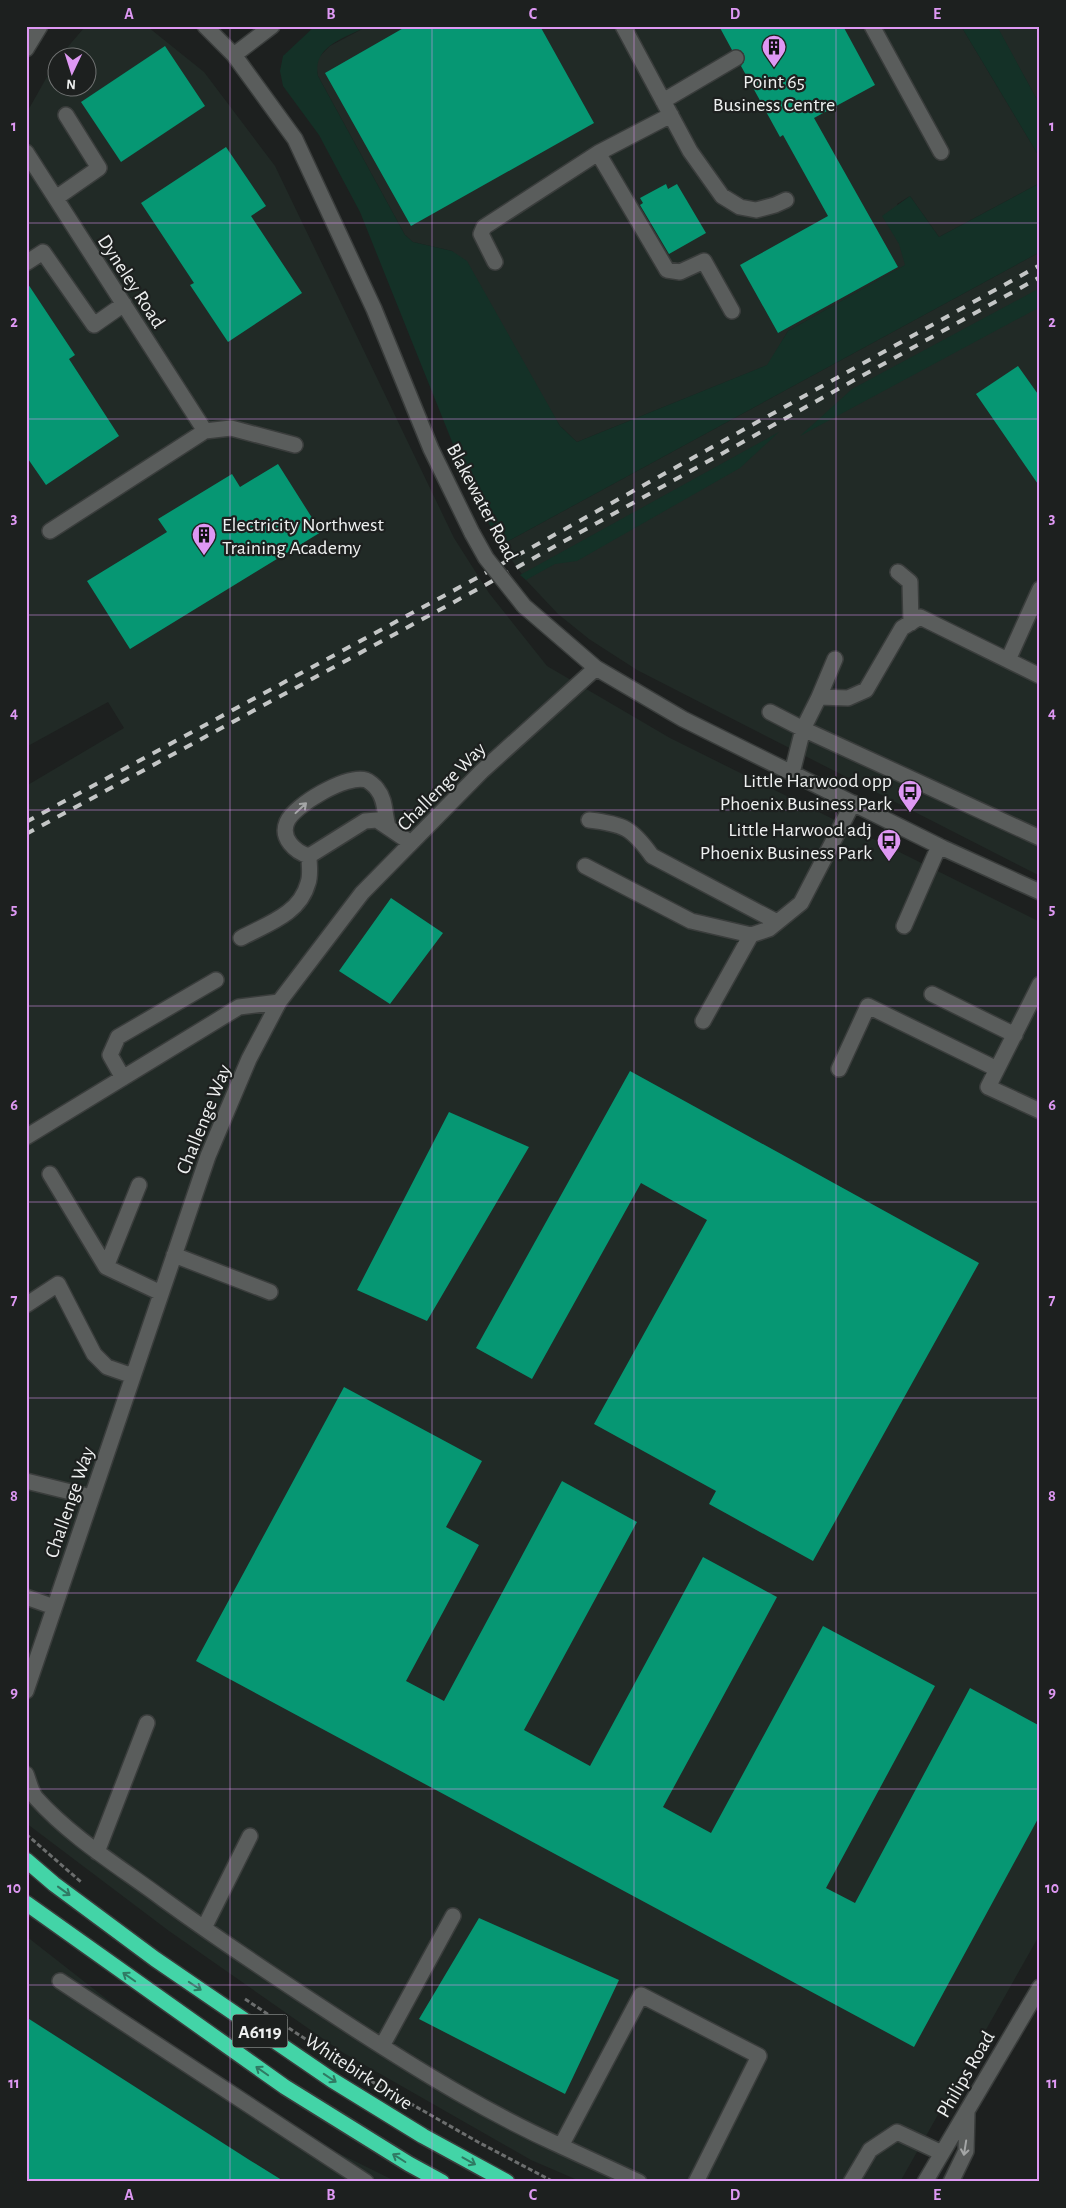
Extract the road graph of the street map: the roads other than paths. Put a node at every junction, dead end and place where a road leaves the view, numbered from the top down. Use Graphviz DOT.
graph roads {
  1 [pos="40,26"];
  2 [pos="206,26"];
  3 [pos="272,26"];
  4 [pos="623,26"];
  5 [pos="872,26"];
  6 [pos="26,49"];
  7 [pos="234,56"];
  8 [pos="736,58"];
  9 [pos="664,101"];
  10 [pos="66,115"];
  11 [pos="671,115"];
  12 [pos="26,152"];
  13 [pos="941,152"];
  14 [pos="598,153"];
  15 [pos="56,198"];
  16 [pos="786,200"];
  17 [pos="495,262"];
  18 [pos="26,263"];
  19 [pos="124,304"];
  20 [pos="732,311"];
  21 [pos="205,431"];
  22 [pos="295,445"];
  23 [pos="50,531"];
  24 [pos="898,572"];
  25 [pos="1040,589"];
  26 [pos="911,623"];
  27 [pos="835,659"];
  28 [pos="1008,660"];
  29 [pos="596,668"];
  30 [pos="1040,676"];
  31 [pos="819,697"];
  32 [pos="770,712"];
  33 [pos="803,728"];
  34 [pos="792,773"];
  35 [pos="854,804"];
  36 [pos="589,820"];
  37 [pos="388,826"];
  38 [pos="1040,838"];
  39 [pos="412,843"];
  40 [pos="939,846"];
  41 [pos="309,856"];
  42 [pos="585,866"];
  43 [pos="1040,892"];
  44 [pos="777,922"];
  45 [pos="904,926"];
  46 [pos="751,935"];
  47 [pos="241,938"];
  48 [pos="216,980"];
  49 [pos="1040,984"];
  50 [pos="932,994"];
  51 [pos="279,1002"];
  52 [pos="1036,1003"];
  53 [pos="703,1022"];
  54 [pos="1015,1035"];
  55 [pos="839,1069"];
  56 [pos="998,1070"];
  57 [pos="123,1078"];
  58 [pos="1040,1112"];
  59 [pos="26,1137"];
  60 [pos="50,1174"];
  61 [pos="139,1185"];
  62 [pos="174,1255"];
  63 [pos="106,1267"];
  64 [pos="270,1292"];
  65 [pos="161,1293"];
  66 [pos="26,1305"];
  67 [pos="133,1376"];
  68 [pos="26,1481"];
  69 [pos="91,1497"];
  70 [pos="26,1597"];
  71 [pos="54,1607"];
  72 [pos="26,1691"];
  73 [pos="147,1723"];
  74 [pos="26,1774"];
  75 [pos="250,1836"];
  76 [pos="97,1852"];
  77 [pos="26,1860"];
  78 [pos="26,1903"];
  79 [pos="453,1916"];
  80 [pos="204,1928"];
  81 [pos="60,1981"];
  82 [pos="1040,1987"];
  83 [pos="382,2046"];
  84 [pos="967,2111"];
  85 [pos="561,2146"];
  86 [pos="942,2153"];
  87 [pos="366,2182"];
  88 [pos="442,2182"];
  89 [pos="507,2182"];
  90 [pos="639,2182"];
  91 [pos="696,2182"];
  92 [pos="851,2182"];
  93 [pos="925,2182"];
  94 [pos="952,2182"];
  1 -- 6 [label="street"];
  2 -- 7 [label="street, Blakewater Road"];
  3 -- 7 [label="street"];
  4 -- 9 [label="street"];
  5 -- 13 [label="street"];
  7 -- 29 [label="street, Blakewater Road, bridge"];
  8 -- 9 [label="street"];
  9 -- 11 [label="street"];
  10 -- 15 [label="street"];
  11 -- 14 [label="street"];
  11 -- 16 [label="street"];
  12 -- 15 [label="street, Dyneley Road"];
  14 -- 17 [label="street"];
  14 -- 20 [label="street"];
  15 -- 19 [label="street, Dyneley Road"];
  18 -- 19 [label="street"];
  19 -- 21 [label="street, Dyneley Road"];
  21 -- 22 [label="street"];
  21 -- 23 [label="street"];
  24 -- 26 [label="street"];
  25 -- 28 [label="street"];
  26 -- 28 [label="street"];
  26 -- 31 [label="street"];
  27 -- 31 [label="street"];
  28 -- 30 [label="street"];
  29 -- 34 [label="street, Blakewater Road"];
  29 -- 39 [label="street, Challenge Way"];
  31 -- 33 [label="street"];
  32 -- 33 [label="street"];
  33 -- 34 [label="street"];
  33 -- 38 [label="street"];
  34 -- 35 [label="street, Blakewater Road"];
  35 -- 40 [label="street, Blakewater Road"];
  35 -- 44 [label="street"];
  36 -- 44 [label="street"];
  37 -- 39 [label="street"];
  37 -- 41 [label="street"];
  41 -- 37 [label="street, one-way"];
  39 -- 51 [label="street, Challenge Way"];
  40 -- 43 [label="street, Blakewater Road"];
  40 -- 45 [label="street"];
  41 -- 47 [label="street"];
  42 -- 46 [label="street"];
  44 -- 46 [label="street"];
  46 -- 53 [label="street"];
  48 -- 57 [label="street"];
  49 -- 52 [label="street"];
  50 -- 54 [label="street"];
  51 -- 57 [label="street"];
  51 -- 62 [label="street, Challenge Way"];
  52 -- 54 [label="street"];
  54 -- 56 [label="street"];
  55 -- 56 [label="street"];
  56 -- 58 [label="street"];
  57 -- 59 [label="street"];
  60 -- 63 [label="street"];
  61 -- 63 [label="street"];
  62 -- 64 [label="street"];
  62 -- 65 [label="street, Challenge Way"];
  63 -- 65 [label="street"];
  65 -- 67 [label="street, Challenge Way"];
  66 -- 67 [label="street"];
  67 -- 69 [label="street, Challenge Way"];
  68 -- 69 [label="street"];
  69 -- 71 [label="street, Challenge Way"];
  70 -- 71 [label="street"];
  71 -- 72 [label="street, Challenge Way"];
  73 -- 76 [label="street"];
  74 -- 76 [label="street"];
  75 -- 80 [label="street"];
  76 -- 80 [label="street"];
  77 -- 89 [label="highway, Whitebirk Drive / A6119, one-way"];
  88 -- 78 [label="highway, A6119, one-way"];
  79 -- 83 [label="street"];
  80 -- 83 [label="street"];
  81 -- 87 [label="street"];
  82 -- 84 [label="street, Philips Road"];
  83 -- 85 [label="street"];
  84 -- 86 [label="street, Philips Road"];
  84 -- 94 [label="street, one-way"];
  85 -- 90 [label="street"];
  85 -- 91 [label="street"];
  86 -- 92 [label="street"];
  86 -- 93 [label="street, Philips Road"];
}
